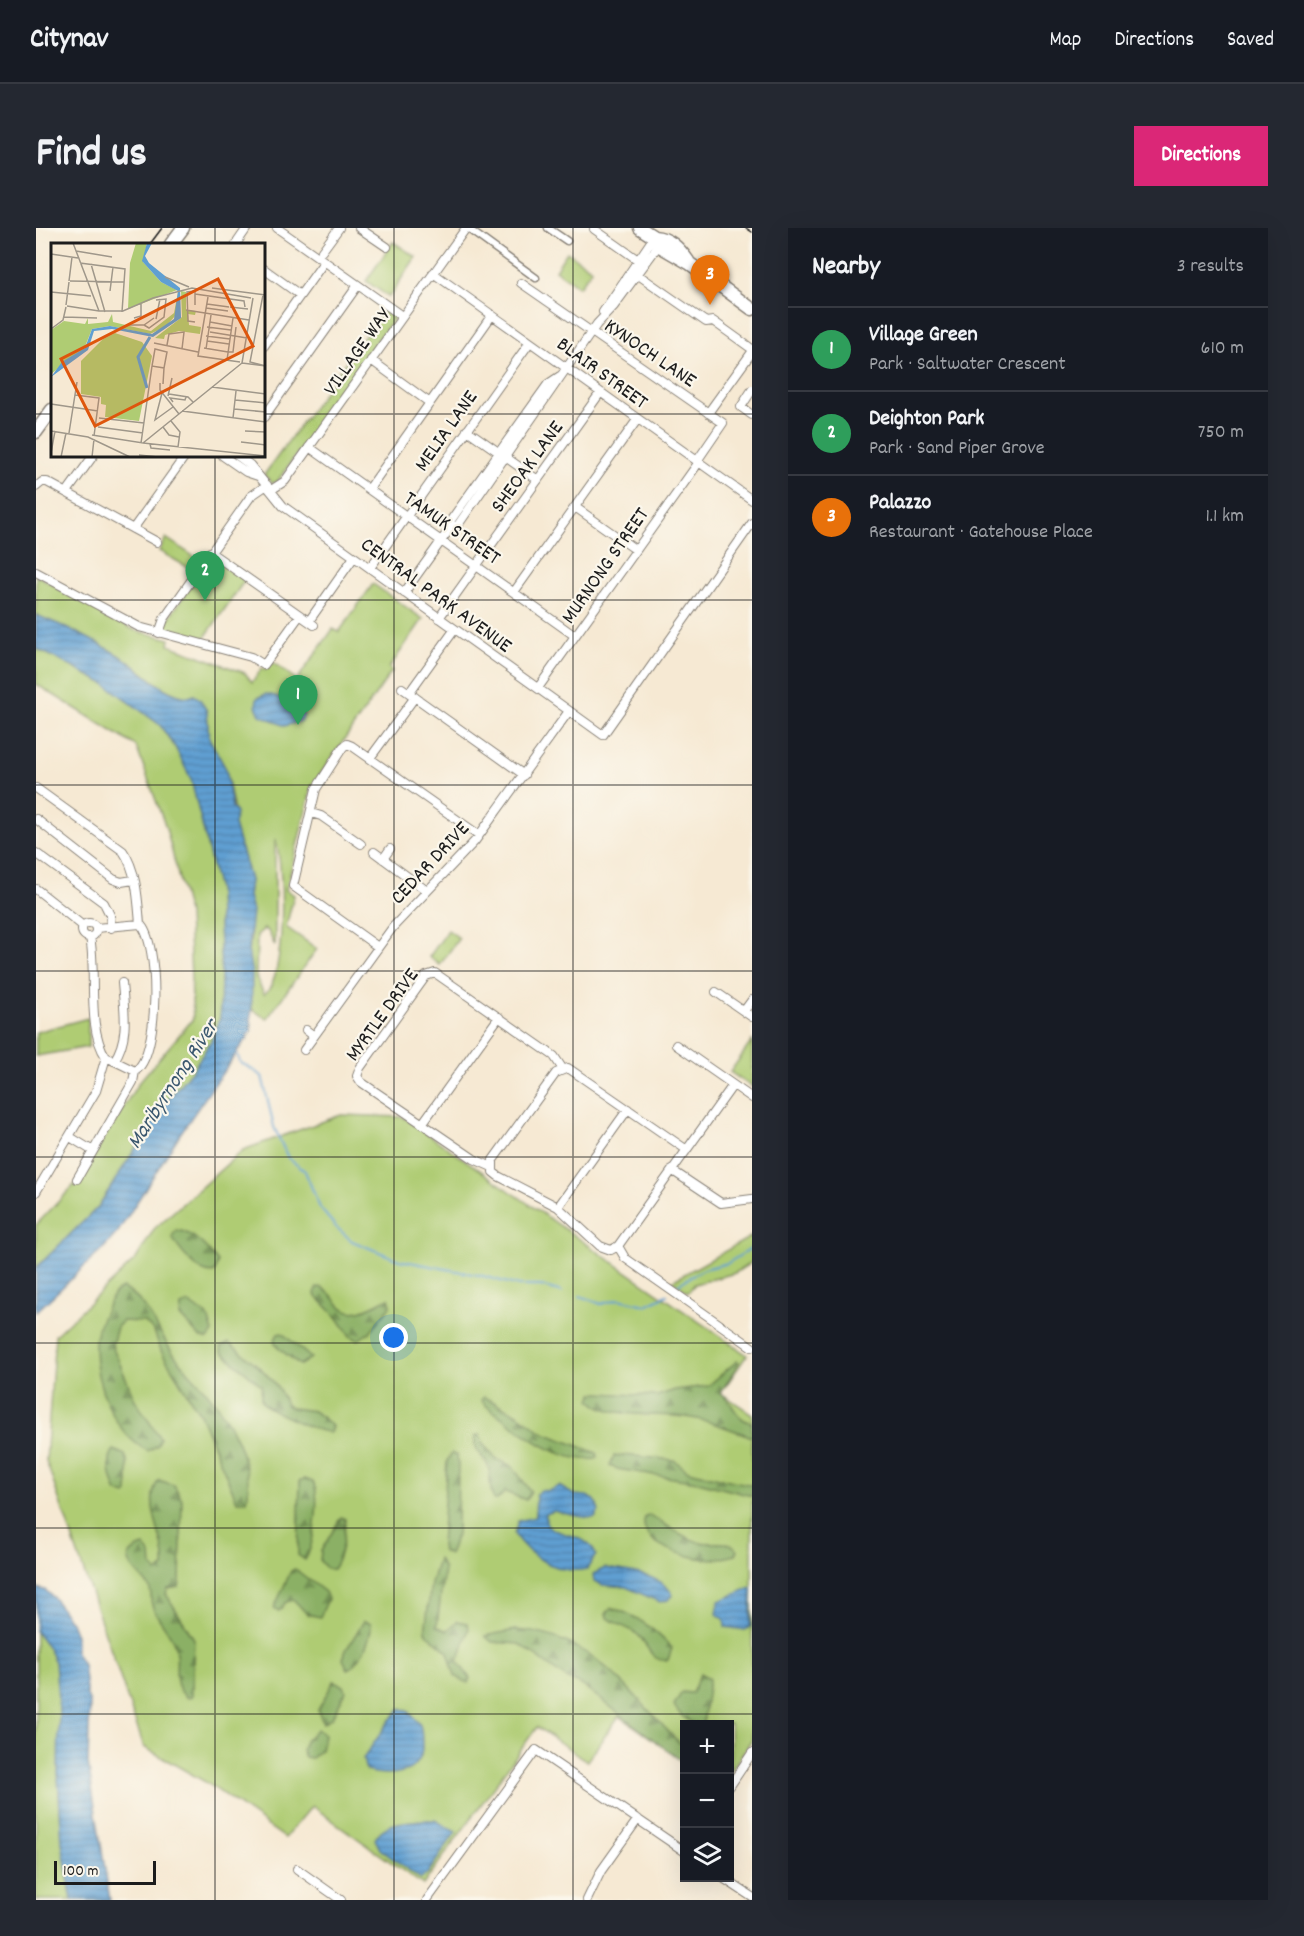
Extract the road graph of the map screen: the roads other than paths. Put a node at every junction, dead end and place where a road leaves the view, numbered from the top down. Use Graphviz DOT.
graph roads {
  1 [pos="183,228"];
  2 [pos="247,228"];
  3 [pos="277,228"];
  4 [pos="339,228"];
  5 [pos="359,228"];
  6 [pos="466,228"];
  7 [pos="548,228"];
  8 [pos="640,228"];
  9 [pos="594,229"];
  10 [pos="658,240"];
  11 [pos="567,241"];
  12 [pos="172,243"];
  13 [pos="237,243"];
  14 [pos="387,248"];
  15 [pos="322,252"];
  16 [pos="638,260"];
  17 [pos="324,262"];
  18 [pos="266,270"];
  19 [pos="433,273"];
  20 [pos="637,274"];
  21 [pos="536,278"];
  22 [pos="521,283"];
  23 [pos="358,285"];
  24 [pos="300,295"];
  25 [pos="752,309"];
  26 [pos="492,315"];
  27 [pos="402,316"];
  28 [pos="597,324"];
  29 [pos="591,333"];
  30 [pos="530,342"];
  31 [pos="266,343"];
  32 [pos="752,350"];
  33 [pos="371,360"];
  34 [pos="566,369"];
  35 [pos="752,390"];
  36 [pos="600,393"];
  37 [pos="430,403"];
  38 [pos="51,411"];
  39 [pos="708,413"];
  40 [pos="266,414"];
  41 [pos="752,414"];
  42 [pos="637,420"];
  43 [pos="467,430"];
  44 [pos="36,432"];
  45 [pos="309,447"];
  46 [pos="503,455"];
  47 [pos="92,458"];
  48 [pos="184,458"];
  49 [pos="226,458"];
  50 [pos="240,458"];
  51 [pos="698,461"];
  52 [pos="258,476"];
  53 [pos="538,480"];
  54 [pos="36,488"];
  55 [pos="269,488"];
  56 [pos="369,489"];
  57 [pos="67,492"];
  58 [pos="752,500"];
  59 [pos="575,507"];
  60 [pos="406,516"];
  61 [pos="752,523"];
  62 [pos="134,529"];
  63 [pos="441,541"];
  64 [pos="157,542"];
  65 [pos="636,550"];
  66 [pos="210,552"];
  67 [pos="354,557"];
  68 [pos="477,566"];
  69 [pos="370,568"];
  70 [pos="36,572"];
  71 [pos="514,592"];
  72 [pos="404,593"];
  73 [pos="300,615"];
  74 [pos="439,618"];
  75 [pos="455,629"];
  76 [pos="159,633"];
  77 [pos="575,636"];
  78 [pos="538,688"];
  79 [pos="408,692"];
  80 [pos="569,711"];
  81 [pos="370,759"];
  82 [pos="524,775"];
  83 [pos="36,788"];
  84 [pos="311,813"];
  85 [pos="36,819"];
  86 [pos="478,835"];
  87 [pos="362,844"];
  88 [pos="390,849"];
  89 [pos="374,852"];
  90 [pos="36,853"];
  91 [pos="383,859"];
  92 [pos="133,880"];
  93 [pos="36,889"];
  94 [pos="427,891"];
  95 [pos="140,924"];
  96 [pos="83,926"];
  97 [pos="96,928"];
  98 [pos="111,928"];
  99 [pos="90,937"];
  100 [pos="378,946"];
  101 [pos="122,983"];
  102 [pos="716,992"];
  103 [pos="752,1000"];
  104 [pos="744,1011"];
  105 [pos="499,1017"];
  106 [pos="752,1017"];
  107 [pos="306,1030"];
  108 [pos="314,1036"];
  109 [pos="676,1045"];
  110 [pos="304,1050"];
  111 [pos="106,1058"];
  112 [pos="114,1061"];
  113 [pos="562,1068"];
  114 [pos="135,1071"];
  115 [pos="733,1085"];
  116 [pos="752,1098"];
  117 [pos="628,1109"];
  118 [pos="422,1124"];
  119 [pos="70,1137"];
  120 [pos="687,1150"];
  121 [pos="93,1151"];
  122 [pos="492,1167"];
  123 [pos="673,1171"];
  124 [pos="76,1179"];
  125 [pos="36,1192"];
  126 [pos="752,1199"];
  127 [pos="558,1207"];
  128 [pos="618,1246"];
  129 [pos="752,1347"];
  130 [pos="752,1753"];
  131 [pos="734,1779"];
  132 [pos="638,1819"];
  133 [pos="680,1848"];
  134 [pos="297,1869"];
  135 [pos="729,1882"];
  136 [pos="752,1898"];
  137 [pos="341,1900"];
  138 [pos="427,1900"];
  139 [pos="587,1900"];
  1 -- 12 [label="main road"];
  2 -- 13 [label="street"];
  3 -- 17 [label="street"];
  4 -- 15 [label="street"];
  5 -- 14 [label="street"];
  6 -- 19 [label="street, VILLAGE WAY"];
  6 -- 21 [label="street"];
  7 -- 11 [label="street"];
  8 -- 10 [label="main road"];
  9 -- 16 [label="street"];
  10 -- 16 [label="street"];
  10 -- 20 [label="street"];
  10 -- 25 [label="main road"];
  16 -- 28 [label="street"];
  17 -- 23 [label="street"];
  17 -- 24 [label="street"];
  18 -- 24 [label="street"];
  19 -- 26 [label="street, BLAIR STREET"];
  19 -- 27 [label="street, VILLAGE WAY"];
  20 -- 28 [label="street"];
  20 -- 32 [label="street"];
  22 -- 29 [label="street, KYNOCH LANE"];
  23 -- 27 [label="street"];
  23 -- 40 [label="street"];
  24 -- 31 [label="street"];
  26 -- 30 [label="street, BLAIR STREET"];
  26 -- 37 [label="street"];
  27 -- 33 [label="street, VILLAGE WAY"];
  28 -- 29 [label="street"];
  29 -- 34 [label="street"];
  29 -- 39 [label="street, KYNOCH LANE"];
  30 -- 34 [label="street, BLAIR STREET"];
  30 -- 43 [label="street, MELIA LANE"];
  32 -- 39 [label="street"];
  33 -- 37 [label="street"];
  33 -- 45 [label="street, VILLAGE WAY"];
  34 -- 36 [label="street, BLAIR STREET"];
  34 -- 46 [label="street"];
  35 -- 41 [label="street"];
  36 -- 42 [label="street, BLAIR STREET"];
  36 -- 53 [label="street, SHEOAK LANE"];
  37 -- 56 [label="street"];
  38 -- 44 [label="main road"];
  39 -- 51 [label="street, KYNOCH LANE"];
  42 -- 51 [label="street, BLAIR STREET"];
  42 -- 59 [label="street"];
  43 -- 46 [label="street"];
  43 -- 60 [label="street, MELIA LANE"];
  45 -- 55 [label="street, VILLAGE WAY"];
  45 -- 56 [label="street, TAMUK STREET"];
  46 -- 53 [label="street"];
  46 -- 63 [label="street"];
  47 -- 57 [label="street"];
  48 -- 62 [label="street"];
  49 -- 52 [label="street, CENTRAL PARK AVENUE"];
  50 -- 52 [label="street, CENTRAL PARK AVENUE"];
  51 -- 58 [label="street, BLAIR STREET"];
  51 -- 65 [label="street, MURNONG STREET"];
  52 -- 55 [label="street, CENTRAL PARK AVENUE"];
  53 -- 68 [label="street, SHEOAK LANE"];
  54 -- 57 [label="street"];
  55 -- 66 [label="street, VILLAGE WAY"];
  55 -- 67 [label="street, CENTRAL PARK AVENUE"];
  56 -- 60 [label="street, TAMUK STREET"];
  57 -- 62 [label="street"];
  59 -- 65 [label="street"];
  59 -- 71 [label="street"];
  60 -- 63 [label="street, TAMUK STREET"];
  60 -- 69 [label="street, MELIA LANE"];
  61 -- 80 [label="street, CENTRAL PARK AVENUE"];
  62 -- 64 [label="street"];
  63 -- 68 [label="street, TAMUK STREET"];
  63 -- 72 [label="street"];
  65 -- 77 [label="street, MURNONG STREET"];
  66 -- 73 [label="street"];
  66 -- 76 [label="street, VILLAGE WAY"];
  67 -- 69 [label="street, CENTRAL PARK AVENUE"];
  67 -- 73 [label="street"];
  68 -- 71 [label="street, TAMUK STREET"];
  68 -- 74 [label="street, SHEOAK LANE"];
  69 -- 72 [label="street, CENTRAL PARK AVENUE"];
  70 -- 76 [label="street"];
  71 -- 77 [label="street, TAMUK STREET"];
  72 -- 74 [label="street, CENTRAL PARK AVENUE"];
  73 -- 76 [label="street"];
  74 -- 75 [label="street, CENTRAL PARK AVENUE"];
  75 -- 78 [label="street, CENTRAL PARK AVENUE"];
  75 -- 79 [label="street"];
  77 -- 78 [label="street, MURNONG STREET"];
  78 -- 80 [label="street, CENTRAL PARK AVENUE"];
  79 -- 81 [label="street"];
  79 -- 82 [label="street"];
  80 -- 82 [label="street, CEDAR DRIVE"];
  81 -- 84 [label="street"];
  81 -- 86 [label="street"];
  82 -- 86 [label="street, CEDAR DRIVE"];
  83 -- 92 [label="street"];
  84 -- 87 [label="street"];
  84 -- 100 [label="street"];
  85 -- 92 [label="street"];
  86 -- 94 [label="street, CEDAR DRIVE"];
  88 -- 91 [label="street"];
  89 -- 91 [label="street"];
  90 -- 98 [label="street"];
  91 -- 94 [label="street"];
  92 -- 95 [label="street"];
  93 -- 96 [label="street"];
  94 -- 100 [label="street, CEDAR DRIVE"];
  95 -- 98 [label="street"];
  95 -- 114 [label="street"];
  96 -- 97 [label="street"];
  96 -- 99 [label="street"];
  97 -- 98 [label="street"];
  97 -- 99 [label="street"];
  99 -- 111 [label="street"];
  100 -- 108 [label="street, CEDAR DRIVE"];
  101 -- 112 [label="street"];
  102 -- 104 [label="street"];
  103 -- 104 [label="street"];
  104 -- 106 [label="street"];
  105 -- 113 [label="street, MYRTLE DRIVE"];
  105 -- 118 [label="street"];
  105 -- 118 [label="street, MYRTLE DRIVE"];
  107 -- 108 [label="street"];
  108 -- 110 [label="street, CEDAR DRIVE"];
  109 -- 115 [label="street"];
  111 -- 112 [label="street"];
  111 -- 119 [label="street"];
  112 -- 114 [label="street"];
  113 -- 117 [label="street, MYRTLE DRIVE"];
  113 -- 122 [label="street"];
  114 -- 121 [label="street"];
  115 -- 116 [label="street"];
  115 -- 120 [label="street"];
  117 -- 120 [label="street, MYRTLE DRIVE"];
  117 -- 127 [label="street"];
  118 -- 122 [label="street, MYRTLE DRIVE"];
  119 -- 121 [label="street"];
  119 -- 125 [label="street"];
  120 -- 123 [label="street"];
  121 -- 124 [label="street"];
  122 -- 127 [label="street, MYRTLE DRIVE"];
  123 -- 126 [label="street"];
  123 -- 128 [label="street"];
  127 -- 128 [label="street, MYRTLE DRIVE"];
  128 -- 129 [label="street"];
  130 -- 131 [label="street"];
  132 -- 133 [label="street"];
  132 -- 138 [label="street"];
  132 -- 139 [label="street"];
  134 -- 137 [label="street"];
  135 -- 136 [label="street"];
}
